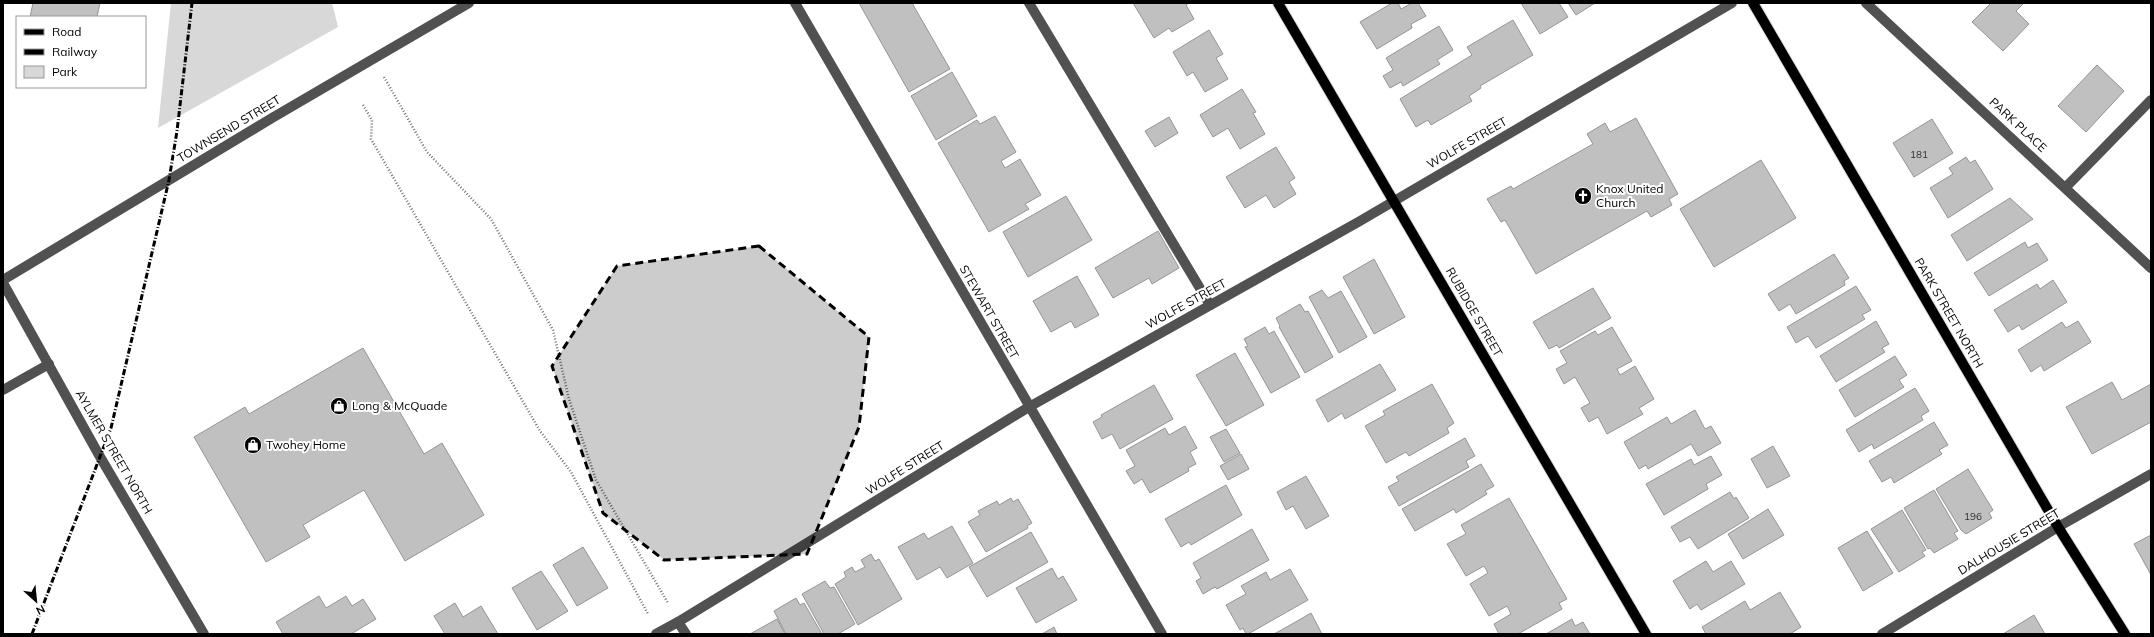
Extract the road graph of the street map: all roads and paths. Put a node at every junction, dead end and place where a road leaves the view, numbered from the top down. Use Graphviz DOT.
graph roads {
  1 [pos="469,3"];
  2 [pos="795,3"];
  3 [pos="1029,3"];
  4 [pos="1278,3"];
  5 [pos="1732,3"];
  6 [pos="1753,3"];
  7 [pos="1866,3"];
  8 [pos="374,59"];
  9 [pos="2151,100"];
  10 [pos="363,105"];
  11 [pos="2066,188"];
  12 [pos="1394,200"];
  13 [pos="2151,268"];
  14 [pos="3,282"];
  15 [pos="1210,305"];
  16 [pos="49,364"];
  17 [pos="3,390"];
  18 [pos="1029,407"];
  19 [pos="2151,474"];
  20 [pos="2058,527"];
  21 [pos="678,622"];
  22 [pos="657,633"];
  23 [pos="204,634"];
  24 [pos="686,634"];
  25 [pos="1162,634"];
  26 [pos="1646,634"];
  27 [pos="1882,634"];
  28 [pos="2125,634"];
  1 -- 8 [label="street, TOWNSEND STREET"];
  2 -- 18 [label="street, STEWART STREET"];
  3 -- 15 [label="street"];
  4 -- 12 [label="main road, RUBIDGE STREET"];
  5 -- 12 [label="street, WOLFE STREET"];
  6 -- 20 [label="main road, PARK STREET NORTH"];
  7 -- 11 [label="street, PARK PLACE"];
  8 -- 14 [label="street, TOWNSEND STREET"];
  8 -- 21 [label="path"];
  9 -- 11 [label="street"];
  10 -- 22 [label="path"];
  11 -- 13 [label="street, PARK PLACE"];
  12 -- 15 [label="street, WOLFE STREET"];
  12 -- 26 [label="main road, RUBIDGE STREET"];
  14 -- 16 [label="street, AYLMER STREET NORTH"];
  15 -- 18 [label="street, WOLFE STREET"];
  16 -- 17 [label="street"];
  16 -- 23 [label="street, AYLMER STREET NORTH"];
  18 -- 21 [label="street, WOLFE STREET"];
  18 -- 25 [label="street, STEWART STREET"];
  19 -- 20 [label="street, DALHOUSIE STREET"];
  20 -- 27 [label="street, DALHOUSIE STREET"];
  20 -- 28 [label="main road, PARK STREET NORTH"];
  21 -- 22 [label="street, WOLFE STREET"];
  21 -- 24 [label="street"];
}
